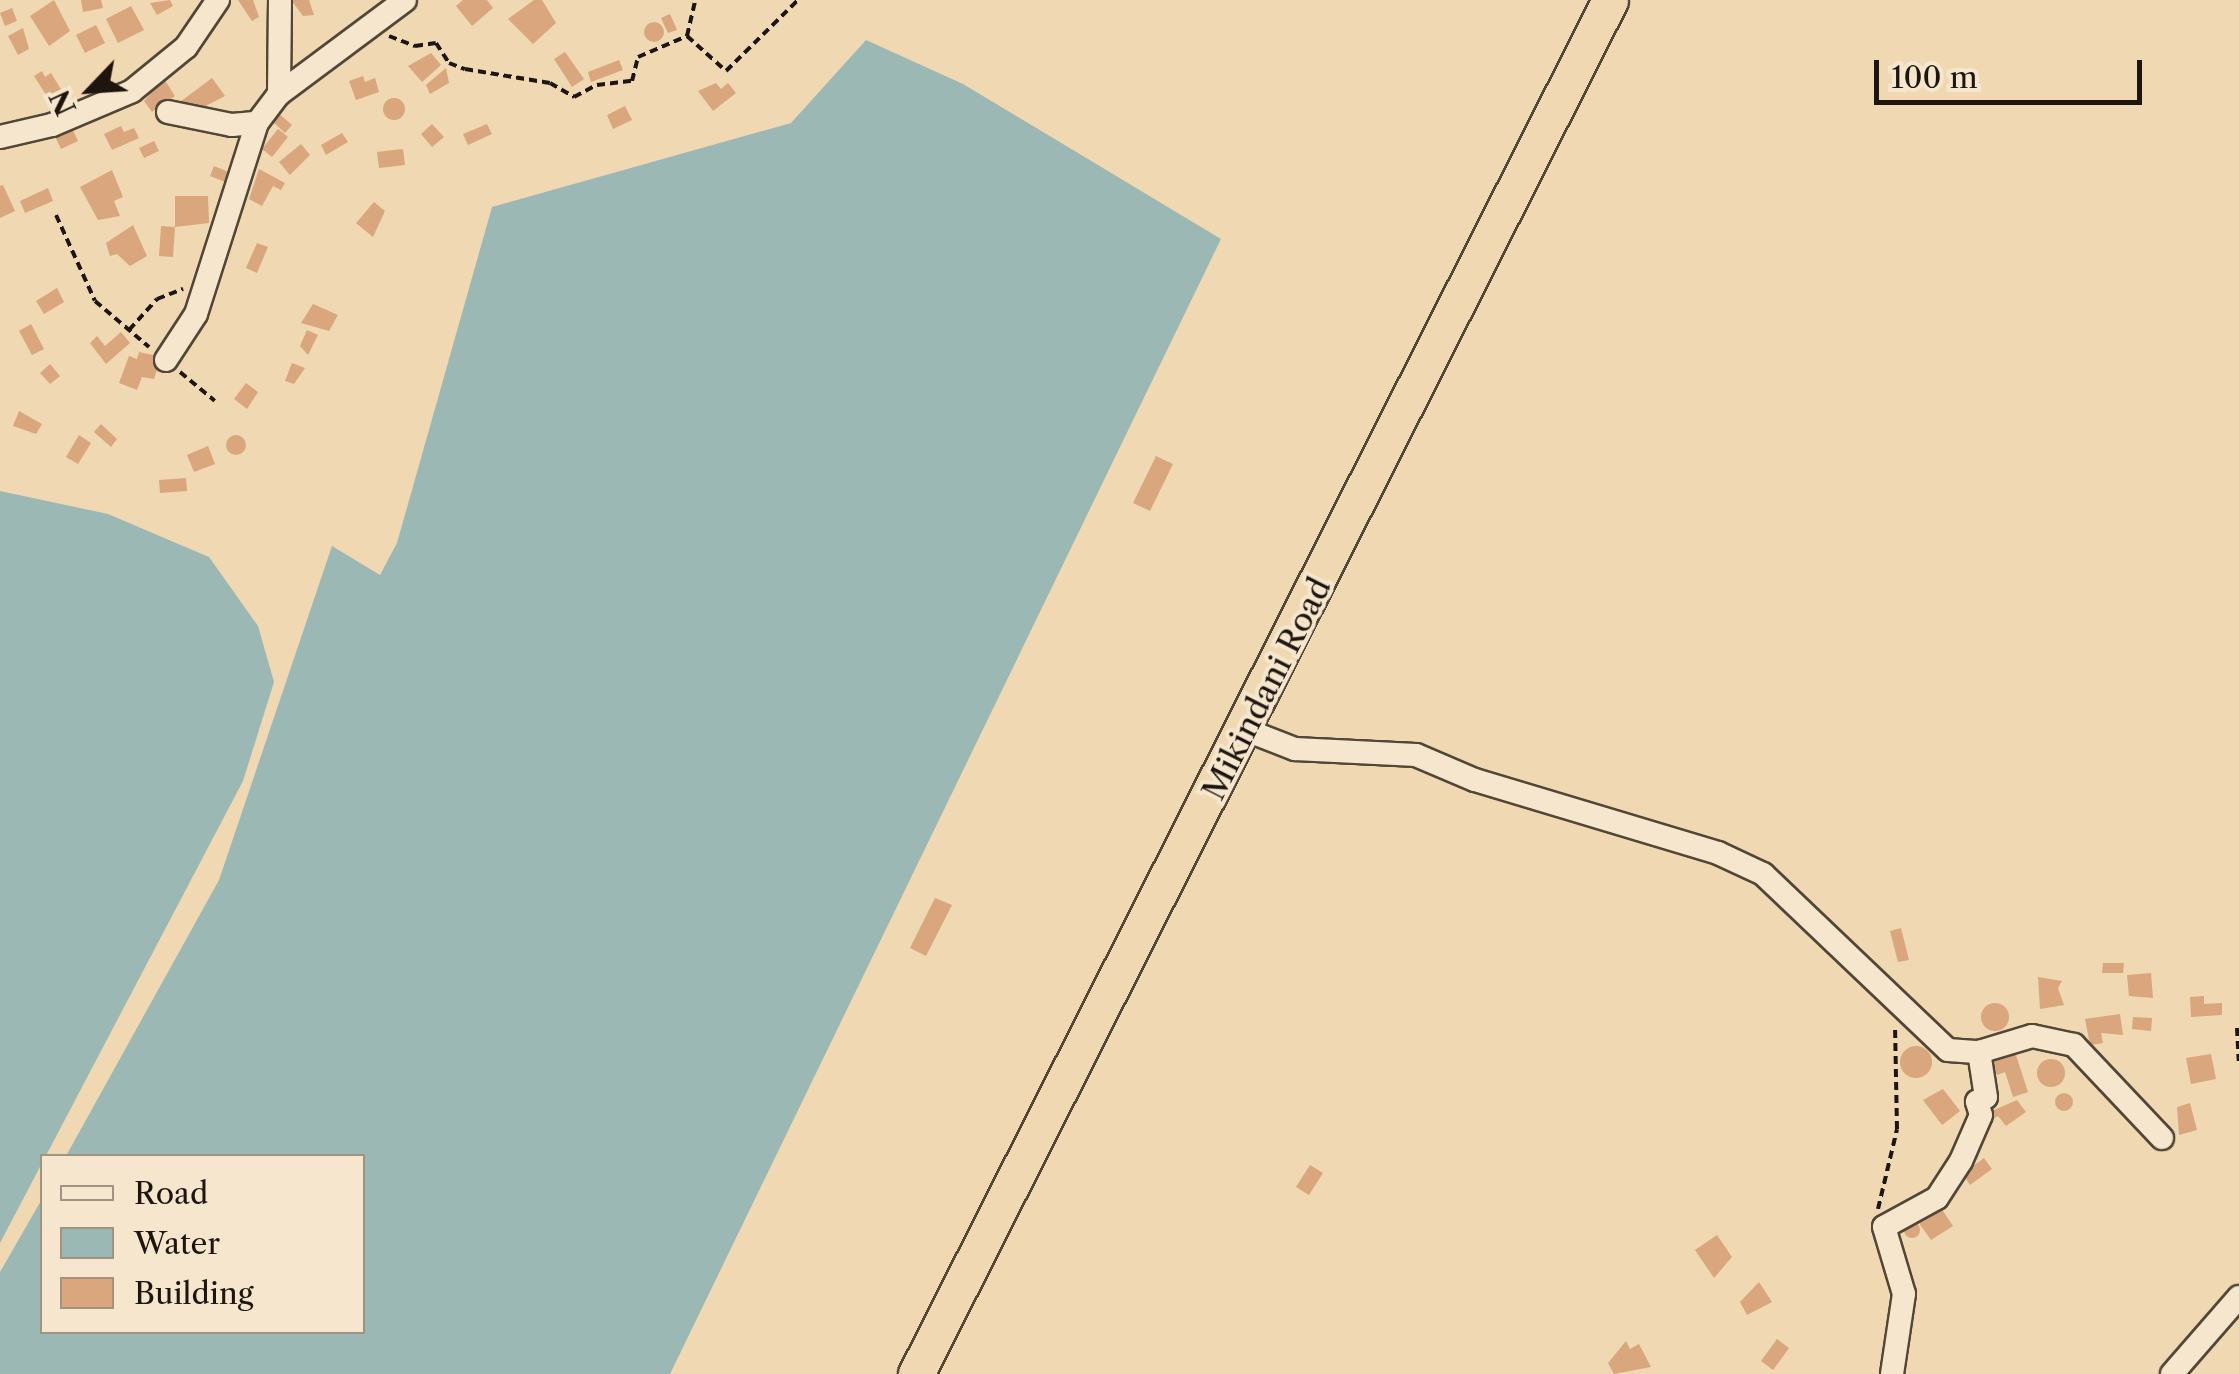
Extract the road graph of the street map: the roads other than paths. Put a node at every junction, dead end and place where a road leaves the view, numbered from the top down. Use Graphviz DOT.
graph roads {
  1 [pos="218,0"];
  2 [pos="280,0"];
  3 [pos="405,0"];
  4 [pos="1610,0"];
  5 [pos="279,94"];
  6 [pos="168,112"];
  7 [pos="257,123"];
  8 [pos="0,137"];
  9 [pos="166,360"];
  10 [pos="1246,730"];
  11 [pos="1980,1052"];
  12 [pos="2162,1138"];
  13 [pos="2239,1297"];
  14 [pos="916,1374"];
  15 [pos="1892,1374"];
  16 [pos="2172,1374"];
  1 -- 8 [label="street"];
  2 -- 5 [label="street"];
  3 -- 5 [label="street"];
  4 -- 10 [label="highway, Mikindani Road"];
  5 -- 7 [label="street"];
  6 -- 7 [label="street"];
  7 -- 9 [label="street"];
  10 -- 11 [label="street"];
  10 -- 14 [label="highway, Mikindani Road"];
  11 -- 12 [label="street"];
  11 -- 15 [label="street"];
  13 -- 16 [label="street"];
}
